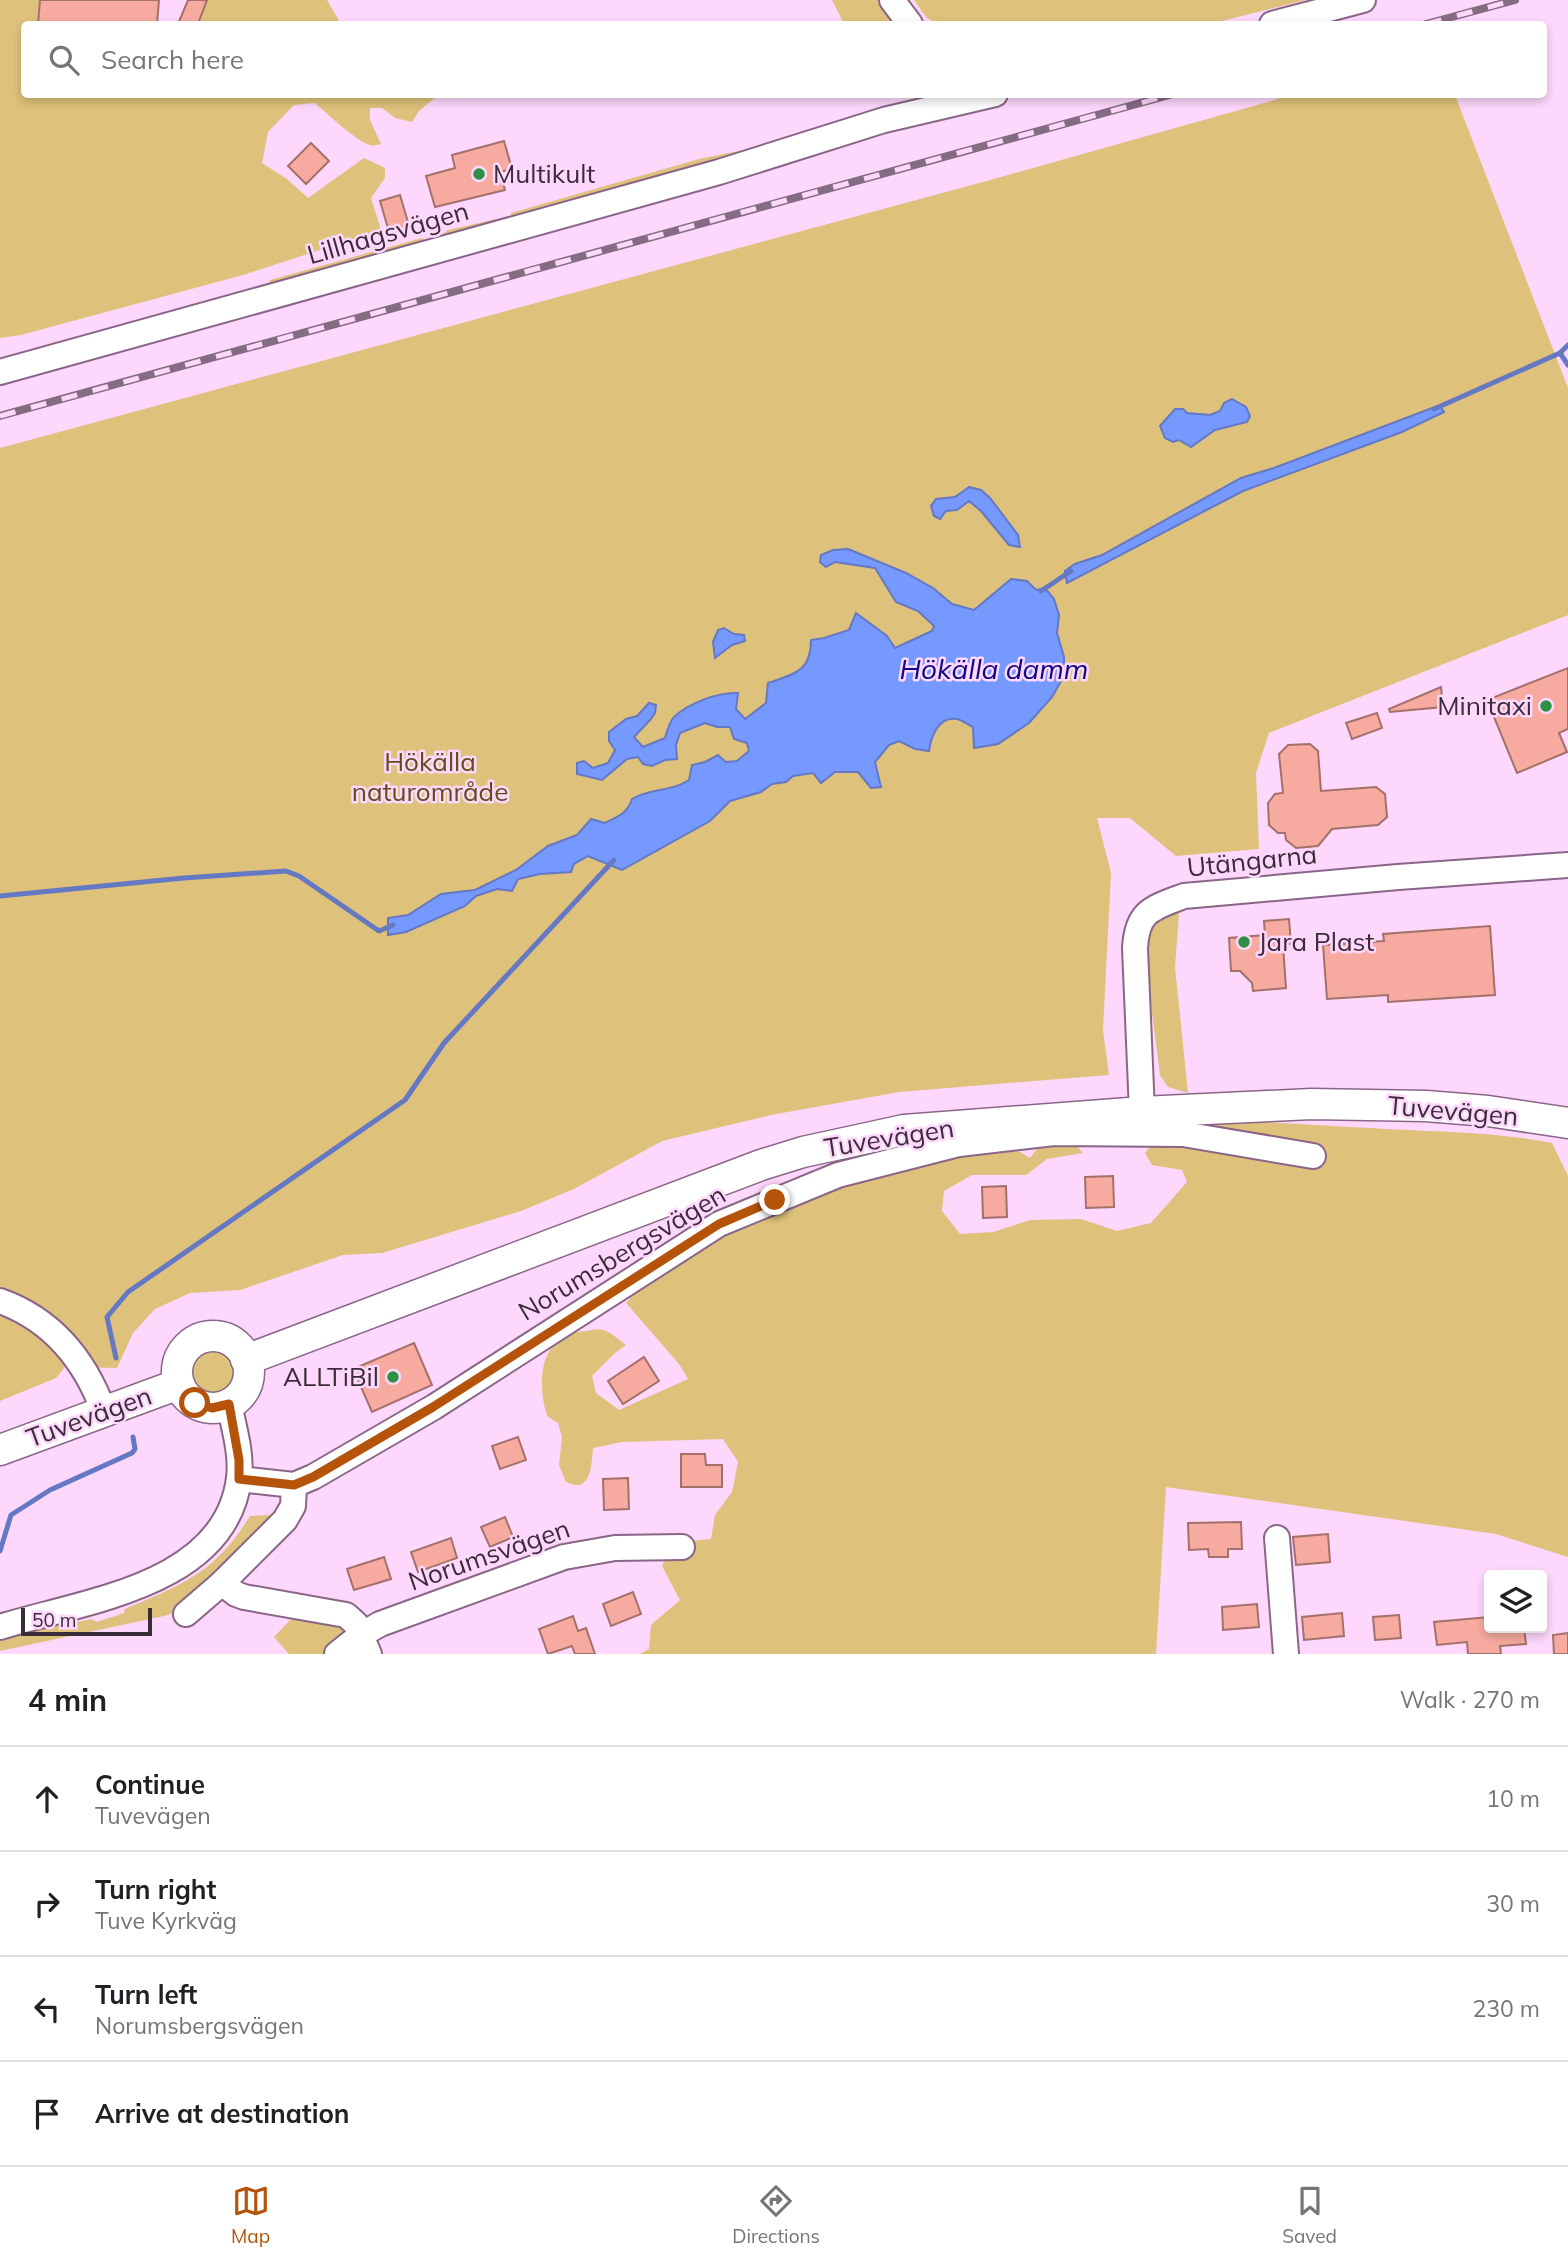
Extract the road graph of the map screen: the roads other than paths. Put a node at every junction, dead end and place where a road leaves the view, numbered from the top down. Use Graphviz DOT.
graph roads {
  1 [pos="892,0"];
  2 [pos="1363,0"];
  3 [pos="908,21"];
  4 [pos="1283,21"];
  5 [pos="957,99"];
  6 [pos="0,372"];
  7 [pos="1568,864"];
  8 [pos="1142,1112"];
  9 [pos="1568,1123"];
  10 [pos="1313,1156"];
  11 [pos="0,1301"];
  12 [pos="246,1360"];
  13 [pos="179,1384"];
  14 [pos="229,1404"];
  15 [pos="104,1412"];
  16 [pos="0,1450"];
  17 [pos="239,1479"];
  18 [pos="294,1485"];
  19 [pos="1277,1538"];
  20 [pos="682,1547"];
  21 [pos="222,1583"];
  22 [pos="186,1615"];
  23 [pos="0,1627"];
  24 [pos="365,1644"];
  25 [pos="337,1654"];
  26 [pos="1286,1654"];
  1 -- 3 [label="street"];
  2 -- 4 [label="street"];
  5 -- 6 [label="street, Lillhagsvägen"];
  7 -- 8 [label="street, Utängarna"];
  8 -- 9 [label="main road, Tuvevägen"];
  8 -- 12 [label="main road, Tuvevägen"];
  10 -- 18 [label="street, Norumsbergsvägen"];
  11 -- 15 [label="street"];
  12 -- 13 [label="main road, Tuvevägen"];
  12 -- 14 [label="main road"];
  13 -- 14 [label="main road, Tuvevägen"];
  13 -- 15 [label="main road, Tuvevägen"];
  14 -- 17 [label="street"];
  15 -- 16 [label="main road, Tuvevägen"];
  17 -- 18 [label="street"];
  17 -- 23 [label="street"];
  18 -- 21 [label="street"];
  19 -- 26 [label="street"];
  20 -- 24 [label="street, Norumsvägen"];
  21 -- 22 [label="street"];
  21 -- 24 [label="street"];
  24 -- 25 [label="street, Norumsvägen"];
}
